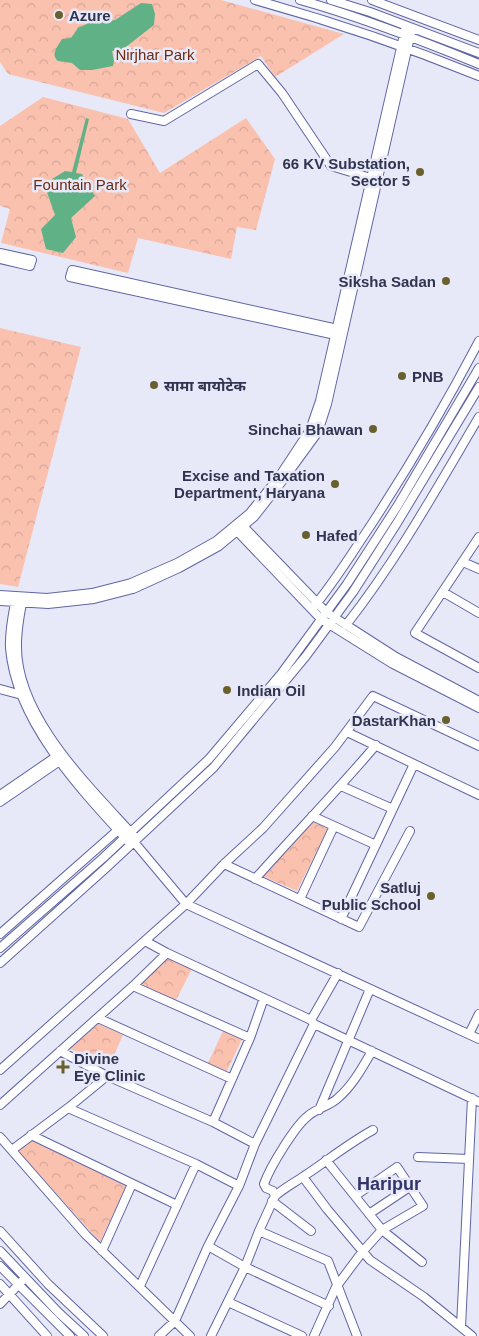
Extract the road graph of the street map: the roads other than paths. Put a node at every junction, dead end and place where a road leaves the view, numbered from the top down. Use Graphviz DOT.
graph roads {
  1 [pos="255,0"];
  2 [pos="300,0"];
  3 [pos="331,0"];
  4 [pos="372,0"];
  5 [pos="386,2"];
  6 [pos="409,27"];
  7 [pos="407,35"];
  8 [pos="479,40"];
  9 [pos="405,47"];
  10 [pos="479,53"];
  11 [pos="479,64"];
  12 [pos="479,74"];
  13 [pos="131,114"];
  14 [pos="375,179"];
  15 [pos="3,256"];
  16 [pos="23,261"];
  17 [pos="340,333"];
  18 [pos="479,341"];
  19 [pos="479,368"];
  20 [pos="470,385"];
  21 [pos="478,389"];
  22 [pos="479,417"];
  23 [pos="238,527"];
  24 [pos="479,537"];
  25 [pos="462,562"];
  26 [pos="479,569"];
  27 [pos="443,592"];
  28 [pos="0,595"];
  29 [pos="19,599"];
  30 [pos="0,601"];
  31 [pos="315,606"];
  32 [pos="479,613"];
  33 [pos="324,615"];
  34 [pos="332,621"];
  35 [pos="346,625"];
  36 [pos="479,668"];
  37 [pos="0,689"];
  38 [pos="20,694"];
  39 [pos="28,698"];
  40 [pos="479,701"];
  41 [pos="479,708"];
  42 [pos="347,732"];
  43 [pos="376,745"];
  44 [pos="479,746"];
  45 [pos="61,757"];
  46 [pos="414,764"];
  47 [pos="341,786"];
  48 [pos="0,795"];
  49 [pos="479,795"];
  50 [pos="0,802"];
  51 [pos="392,809"];
  52 [pos="312,816"];
  53 [pos="334,826"];
  54 [pos="118,830"];
  55 [pos="410,832"];
  56 [pos="128,835"];
  57 [pos="134,842"];
  58 [pos="376,845"];
  59 [pos="224,864"];
  60 [pos="255,878"];
  61 [pos="300,899"];
  62 [pos="186,904"];
  63 [pos="342,919"];
  64 [pos="0,934"];
  65 [pos="145,941"];
  66 [pos="0,948"];
  67 [pos="167,953"];
  68 [pos="0,963"];
  69 [pos="338,973"];
  70 [pos="133,986"];
  71 [pos="370,989"];
  72 [pos="264,998"];
  73 [pos="479,1014"];
  74 [pos="98,1018"];
  75 [pos="312,1022"];
  76 [pos="469,1034"];
  77 [pos="250,1038"];
  78 [pos="479,1039"];
  79 [pos="348,1040"];
  80 [pos="60,1051"];
  81 [pos="372,1051"];
  82 [pos="0,1070"];
  83 [pos="107,1076"];
  84 [pos="232,1080"];
  85 [pos="476,1100"];
  86 [pos="0,1105"];
  87 [pos="68,1108"];
  88 [pos="319,1110"];
  89 [pos="213,1122"];
  90 [pos="373,1130"];
  91 [pos="30,1135"];
  92 [pos="0,1137"];
  93 [pos="255,1144"];
  94 [pos="12,1150"];
  95 [pos="418,1157"];
  96 [pos="326,1160"];
  97 [pos="469,1160"];
  98 [pos="196,1164"];
  99 [pos="303,1177"];
  100 [pos="132,1184"];
  101 [pos="239,1186"];
  102 [pos="411,1186"];
  103 [pos="355,1196"];
  104 [pos="274,1199"];
  105 [pos="177,1205"];
  106 [pos="369,1214"];
  107 [pos="311,1230"];
  108 [pos="382,1230"];
  109 [pos="0,1231"];
  110 [pos="258,1231"];
  111 [pos="208,1246"];
  112 [pos="0,1251"];
  113 [pos="102,1251"];
  114 [pos="363,1251"];
  115 [pos="422,1262"];
  116 [pos="0,1266"];
  117 [pos="245,1267"];
  118 [pos="26,1278"];
  119 [pos="0,1284"];
  120 [pos="19,1285"];
  121 [pos="140,1286"];
  122 [pos="336,1287"];
  123 [pos="10,1294"];
  124 [pos="228,1302"];
  125 [pos="0,1304"];
  126 [pos="329,1306"];
  127 [pos="174,1322"];
  128 [pos="461,1327"];
  129 [pos="45,1335"];
  130 [pos="214,1335"];
  131 [pos="356,1335"];
  132 [pos="70,1336"];
  133 [pos="84,1336"];
  134 [pos="103,1336"];
  135 [pos="159,1336"];
  136 [pos="190,1336"];
  137 [pos="302,1336"];
  138 [pos="314,1336"];
  139 [pos="472,1336"];
  1 -- 9 [label="street"];
  2 -- 7 [label="street"];
  3 -- 6 [label="street"];
  4 -- 5 [label="street"];
  5 -- 8 [label="street"];
  6 -- 7 [label="street"];
  6 -- 10 [label="street"];
  7 -- 9 [label="street"];
  7 -- 11 [label="street"];
  9 -- 12 [label="street"];
  9 -- 14 [label="street"];
  13 -- 14 [label="street"];
  14 -- 17 [label="street"];
  15 -- 16 [label="street"];
  17 -- 17 [label="street"];
  17 -- 23 [label="street"];
  18 -- 31 [label="street"];
  19 -- 20 [label="street"];
  20 -- 21 [label="street"];
  20 -- 33 [label="street"];
  21 -- 34 [label="street"];
  22 -- 35 [label="street"];
  23 -- 29 [label="street"];
  23 -- 31 [label="street"];
  24 -- 25 [label="street"];
  25 -- 26 [label="street"];
  25 -- 27 [label="street"];
  27 -- 32 [label="street"];
  27 -- 36 [label="street"];
  28 -- 29 [label="street"];
  29 -- 30 [label="street"];
  29 -- 38 [label="street"];
  29 -- 39 [label="street"];
  31 -- 33 [label="street"];
  33 -- 34 [label="street"];
  33 -- 56 [label="street"];
  34 -- 35 [label="street"];
  34 -- 41 [label="street"];
  34 -- 57 [label="street"];
  35 -- 40 [label="street"];
  37 -- 38 [label="street"];
  38 -- 39 [label="street"];
  38 -- 45 [label="street"];
  39 -- 45 [label="street"];
  42 -- 43 [label="street"];
  42 -- 44 [label="street"];
  42 -- 59 [label="street"];
  43 -- 46 [label="street"];
  43 -- 47 [label="street"];
  45 -- 48 [label="street"];
  45 -- 50 [label="street"];
  45 -- 54 [label="street"];
  45 -- 56 [label="street"];
  46 -- 49 [label="street"];
  46 -- 51 [label="street"];
  47 -- 51 [label="street"];
  47 -- 52 [label="street"];
  51 -- 58 [label="street"];
  52 -- 53 [label="street"];
  52 -- 60 [label="street"];
  53 -- 58 [label="street"];
  53 -- 61 [label="street"];
  54 -- 56 [label="street"];
  54 -- 64 [label="street"];
  55 -- 63 [label="street"];
  56 -- 57 [label="street"];
  56 -- 66 [label="street"];
  57 -- 62 [label="street"];
  57 -- 68 [label="street"];
  58 -- 63 [label="street"];
  59 -- 60 [label="street"];
  59 -- 62 [label="street"];
  60 -- 61 [label="street"];
  61 -- 63 [label="street"];
  62 -- 65 [label="street"];
  62 -- 69 [label="street"];
  65 -- 67 [label="street"];
  65 -- 82 [label="street"];
  67 -- 70 [label="street"];
  67 -- 72 [label="street"];
  69 -- 71 [label="street"];
  69 -- 75 [label="street"];
  70 -- 74 [label="street"];
  70 -- 77 [label="street"];
  71 -- 76 [label="street"];
  71 -- 79 [label="street"];
  72 -- 75 [label="street"];
  72 -- 77 [label="street"];
  73 -- 76 [label="street"];
  74 -- 80 [label="street"];
  74 -- 84 [label="street"];
  75 -- 79 [label="street"];
  75 -- 93 [label="street"];
  76 -- 78 [label="street"];
  77 -- 84 [label="street"];
  79 -- 81 [label="street"];
  79 -- 88 [label="street"];
  80 -- 83 [label="street"];
  80 -- 86 [label="street"];
  81 -- 85 [label="street"];
  81 -- 88 [label="street"];
  83 -- 87 [label="street"];
  83 -- 89 [label="street"];
  84 -- 89 [label="street"];
  85 -- 97 [label="street"];
  87 -- 91 [label="street"];
  87 -- 98 [label="street"];
  88 -- 104 [label="street"];
  89 -- 93 [label="street"];
  90 -- 96 [label="street"];
  91 -- 94 [label="street"];
  91 -- 100 [label="street"];
  92 -- 94 [label="street"];
  93 -- 101 [label="street"];
  94 -- 113 [label="street"];
  95 -- 97 [label="street"];
  96 -- 99 [label="street"];
  96 -- 103 [label="street"];
  97 -- 128 [label="street"];
  98 -- 101 [label="street"];
  98 -- 105 [label="street"];
  99 -- 104 [label="street"];
  99 -- 114 [label="street"];
  100 -- 105 [label="street"];
  100 -- 113 [label="street"];
  101 -- 111 [label="street"];
  102 -- 103 [label="street"];
  102 -- 106 [label="street"];
  102 -- 108 [label="street"];
  103 -- 106 [label="street"];
  104 -- 107 [label="street"];
  104 -- 110 [label="street"];
  105 -- 121 [label="street"];
  106 -- 108 [label="street"];
  108 -- 114 [label="street"];
  108 -- 115 [label="street"];
  109 -- 134 [label="street"];
  110 -- 117 [label="street"];
  110 -- 122 [label="street"];
  111 -- 117 [label="street"];
  111 -- 127 [label="street"];
  112 -- 118 [label="street"];
  113 -- 121 [label="street"];
  114 -- 122 [label="street"];
  114 -- 128 [label="street"];
  116 -- 120 [label="street"];
  117 -- 124 [label="street"];
  117 -- 126 [label="street"];
  118 -- 120 [label="street"];
  118 -- 133 [label="street"];
  119 -- 123 [label="street"];
  120 -- 123 [label="street"];
  120 -- 132 [label="street"];
  121 -- 127 [label="street"];
  122 -- 126 [label="street"];
  122 -- 131 [label="street"];
  123 -- 125 [label="street"];
  123 -- 129 [label="street"];
  124 -- 130 [label="street"];
  124 -- 137 [label="street"];
  126 -- 138 [label="street"];
  127 -- 135 [label="street"];
  127 -- 136 [label="street"];
  128 -- 139 [label="street"];
}
